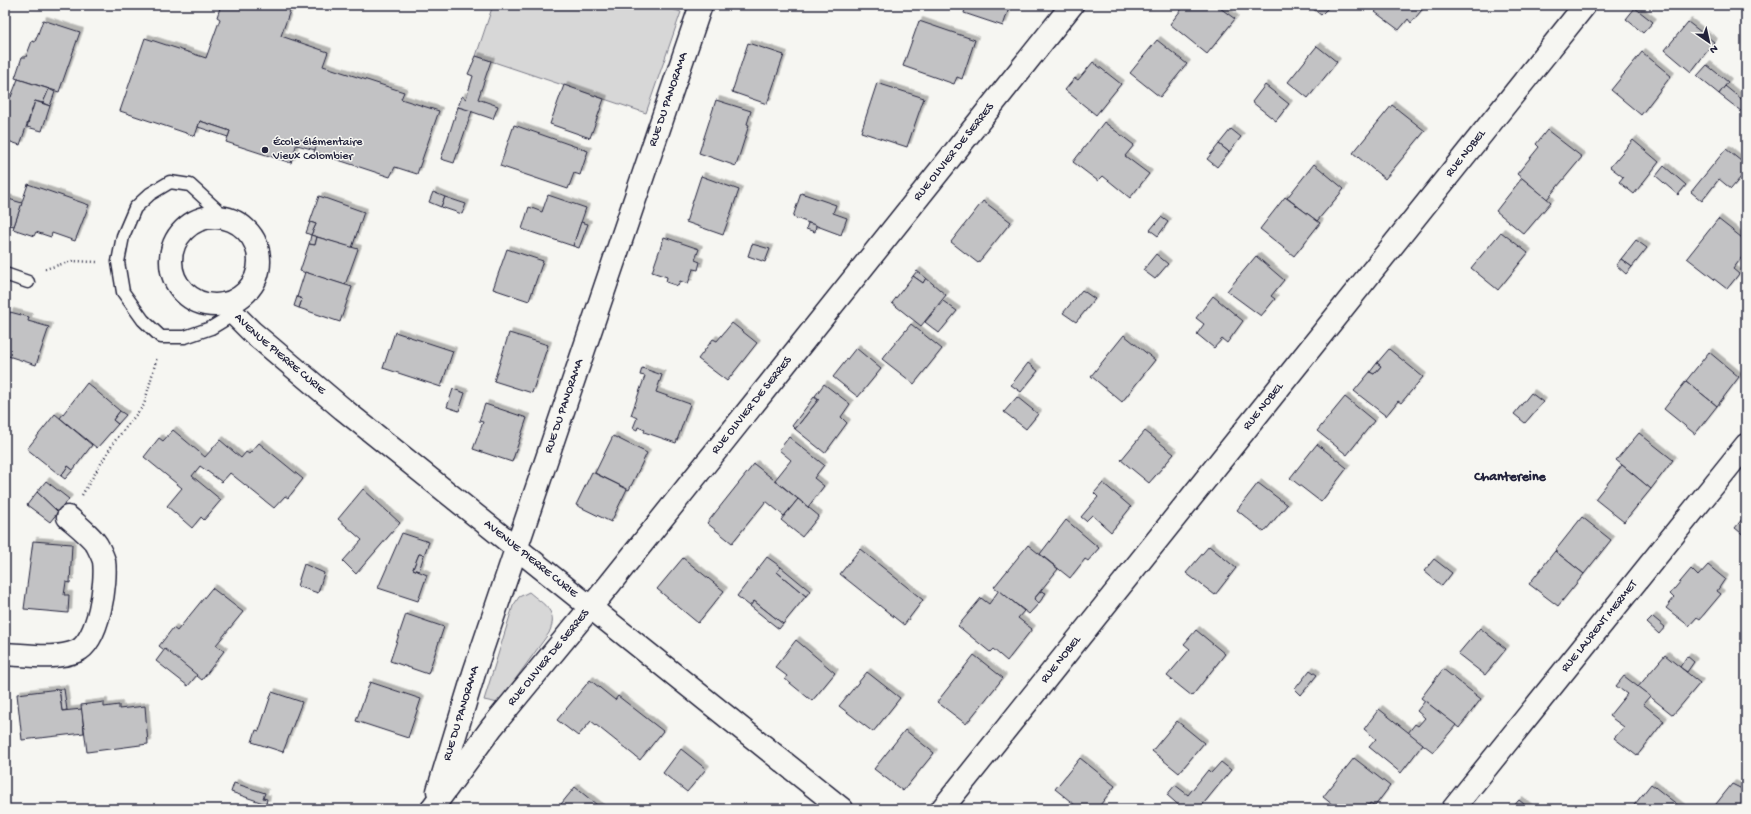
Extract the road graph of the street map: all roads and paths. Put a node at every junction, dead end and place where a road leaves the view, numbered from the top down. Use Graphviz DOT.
graph roads {
  1 [pos="701,5"];
  2 [pos="1072,5"];
  3 [pos="1585,5"];
  4 [pos="226,218"];
  5 [pos="118,262"];
  6 [pos="5,274"];
  7 [pos="28,282"];
  8 [pos="229,309"];
  9 [pos="161,337"];
  10 [pos="1746,445"];
  11 [pos="68,517"];
  12 [pos="517,548"];
  13 [pos="590,608"];
  14 [pos="5,654"];
  15 [pos="433,808"];
  16 [pos="842,809"];
  17 [pos="942,809"];
  18 [pos="1453,809"];
  1 -- 12 [label="street, RUE DU PANORAMA"];
  2 -- 13 [label="street, RUE OLIVIER DE SERRES"];
  3 -- 17 [label="street, RUE NOBEL"];
  4 -- 5 [label="lane"];
  4 -- 8 [label="street"];
  4 -- 8 [label="street"];
  5 -- 7 [label="path"];
  5 -- 9 [label="lane"];
  6 -- 7 [label="lane"];
  8 -- 9 [label="lane"];
  8 -- 12 [label="street, AVENUE PIERRE CURIE"];
  9 -- 11 [label="path"];
  10 -- 18 [label="street, RUE LAURENT MERMET"];
  11 -- 14 [label="street"];
  12 -- 13 [label="street, AVENUE PIERRE CURIE"];
  12 -- 15 [label="street, RUE DU PANORAMA"];
  13 -- 15 [label="street, RUE OLIVIER DE SERRES"];
  13 -- 16 [label="street, AVENUE PIERRE CURIE"];
}
